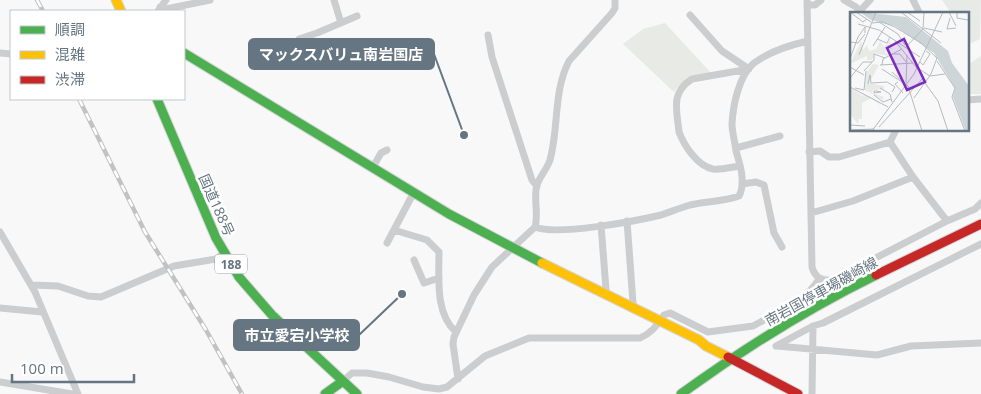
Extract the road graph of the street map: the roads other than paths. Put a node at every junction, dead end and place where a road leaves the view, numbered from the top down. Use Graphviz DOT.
graph roads {
  1 [pos="166,0"];
  2 [pos="210,0"];
  3 [pos="334,0"];
  4 [pos="615,0"];
  5 [pos="821,0"];
  6 [pos="844,0"];
  7 [pos="870,0"];
  8 [pos="913,0"];
  9 [pos="808,3"];
  10 [pos="159,9"];
  11 [pos="861,12"];
  12 [pos="919,12"];
  13 [pos="357,16"];
  14 [pos="690,16"];
  15 [pos="341,23"];
  16 [pos="488,35"];
  17 [pos="299,39"];
  18 [pos="808,41"];
  19 [pos="185,54"];
  20 [pos="749,69"];
  21 [pos="981,99"];
  22 [pos="157,100"];
  23 [pos="968,100"];
  24 [pos="896,131"];
  25 [pos="780,136"];
  26 [pos="890,142"];
  27 [pos="736,148"];
  28 [pos="387,150"];
  29 [pos="809,152"];
  30 [pos="373,166"];
  31 [pos="740,166"];
  32 [pos="913,177"];
  33 [pos="742,184"];
  34 [pos="537,186"];
  35 [pos="414,192"];
  36 [pos="981,203"];
  37 [pos="811,212"];
  38 [pos="627,221"];
  39 [pos="947,222"];
  40 [pos="981,224"];
  41 [pos="602,225"];
  42 [pos="535,227"];
  43 [pos="394,230"];
  44 [pos="0,232"];
  45 [pos="387,243"];
  46 [pos="981,244"];
  47 [pos="782,247"];
  48 [pos="512,249"];
  49 [pos="224,253"];
  50 [pos="414,260"];
  51 [pos="439,278"];
  52 [pos="819,279"];
  53 [pos="32,285"];
  54 [pos="604,294"];
  55 [pos="0,308"];
  56 [pos="632,308"];
  57 [pos="42,312"];
  58 [pos="660,322"];
  59 [pos="813,326"];
  60 [pos="456,332"];
  61 [pos="981,343"];
  62 [pos="812,350"];
  63 [pos="732,359"];
  64 [pos="458,379"];
  65 [pos="343,381"];
  66 [pos="0,382"];
  67 [pos="72,394"];
  68 [pos="78,394"];
  69 [pos="325,394"];
  70 [pos="357,394"];
  71 [pos="681,394"];
  72 [pos="798,394"];
  73 [pos="812,394"];
  1 -- 10 [label="street"];
  2 -- 10 [label="street"];
  3 -- 15 [label="street"];
  4 -- 34 [label="street"];
  5 -- 9 [label="street"];
  6 -- 11 [label="street"];
  7 -- 11 [label="street"];
  8 -- 12 [label="street"];
  9 -- 18 [label="street"];
  13 -- 15 [label="street"];
  14 -- 20 [label="street"];
  15 -- 17 [label="street"];
  16 -- 34 [label="street"];
  18 -- 20 [label="street"];
  18 -- 29 [label="street"];
  19 -- 30 [label="main road"];
  20 -- 27 [label="street"];
  20 -- 31 [label="street"];
  21 -- 23 [label="street"];
  22 -- 49 [label="main road, 国道188号 / 188"];
  24 -- 26 [label="street"];
  25 -- 27 [label="street"];
  26 -- 29 [label="street"];
  26 -- 32 [label="street"];
  27 -- 31 [label="street"];
  28 -- 30 [label="street"];
  29 -- 37 [label="street"];
  30 -- 35 [label="main road"];
  31 -- 33 [label="street"];
  32 -- 37 [label="street"];
  32 -- 39 [label="street"];
  33 -- 38 [label="street"];
  33 -- 47 [label="street"];
  34 -- 42 [label="street"];
  35 -- 43 [label="street"];
  35 -- 48 [label="main road"];
  36 -- 39 [label="street"];
  37 -- 52 [label="street"];
  38 -- 41 [label="street"];
  38 -- 56 [label="street"];
  39 -- 52 [label="street"];
  40 -- 63 [label="main road, 南岩国停車場磯崎線"];
  41 -- 42 [label="street"];
  41 -- 54 [label="street"];
  42 -- 48 [label="street"];
  43 -- 45 [label="street"];
  43 -- 51 [label="street"];
  44 -- 53 [label="street"];
  46 -- 59 [label="street"];
  48 -- 54 [label="main road"];
  48 -- 60 [label="street"];
  49 -- 53 [label="street"];
  49 -- 65 [label="main road, 国道188号 / 188"];
  50 -- 51 [label="street"];
  51 -- 60 [label="street"];
  52 -- 58 [label="street"];
  53 -- 57 [label="street"];
  54 -- 56 [label="main road"];
  55 -- 57 [label="street"];
  56 -- 58 [label="main road"];
  57 -- 68 [label="street"];
  58 -- 63 [label="main road"];
  58 -- 64 [label="street"];
  59 -- 62 [label="street"];
  59 -- 62 [label="street"];
  60 -- 64 [label="street"];
  61 -- 62 [label="street"];
  62 -- 73 [label="street"];
  63 -- 71 [label="main road, 南岩国停車場磯崎線"];
  63 -- 72 [label="main road"];
  64 -- 65 [label="street"];
  65 -- 69 [label="main road"];
  65 -- 70 [label="main road, 国道188号 / 188"];
  66 -- 67 [label="street"];
}
